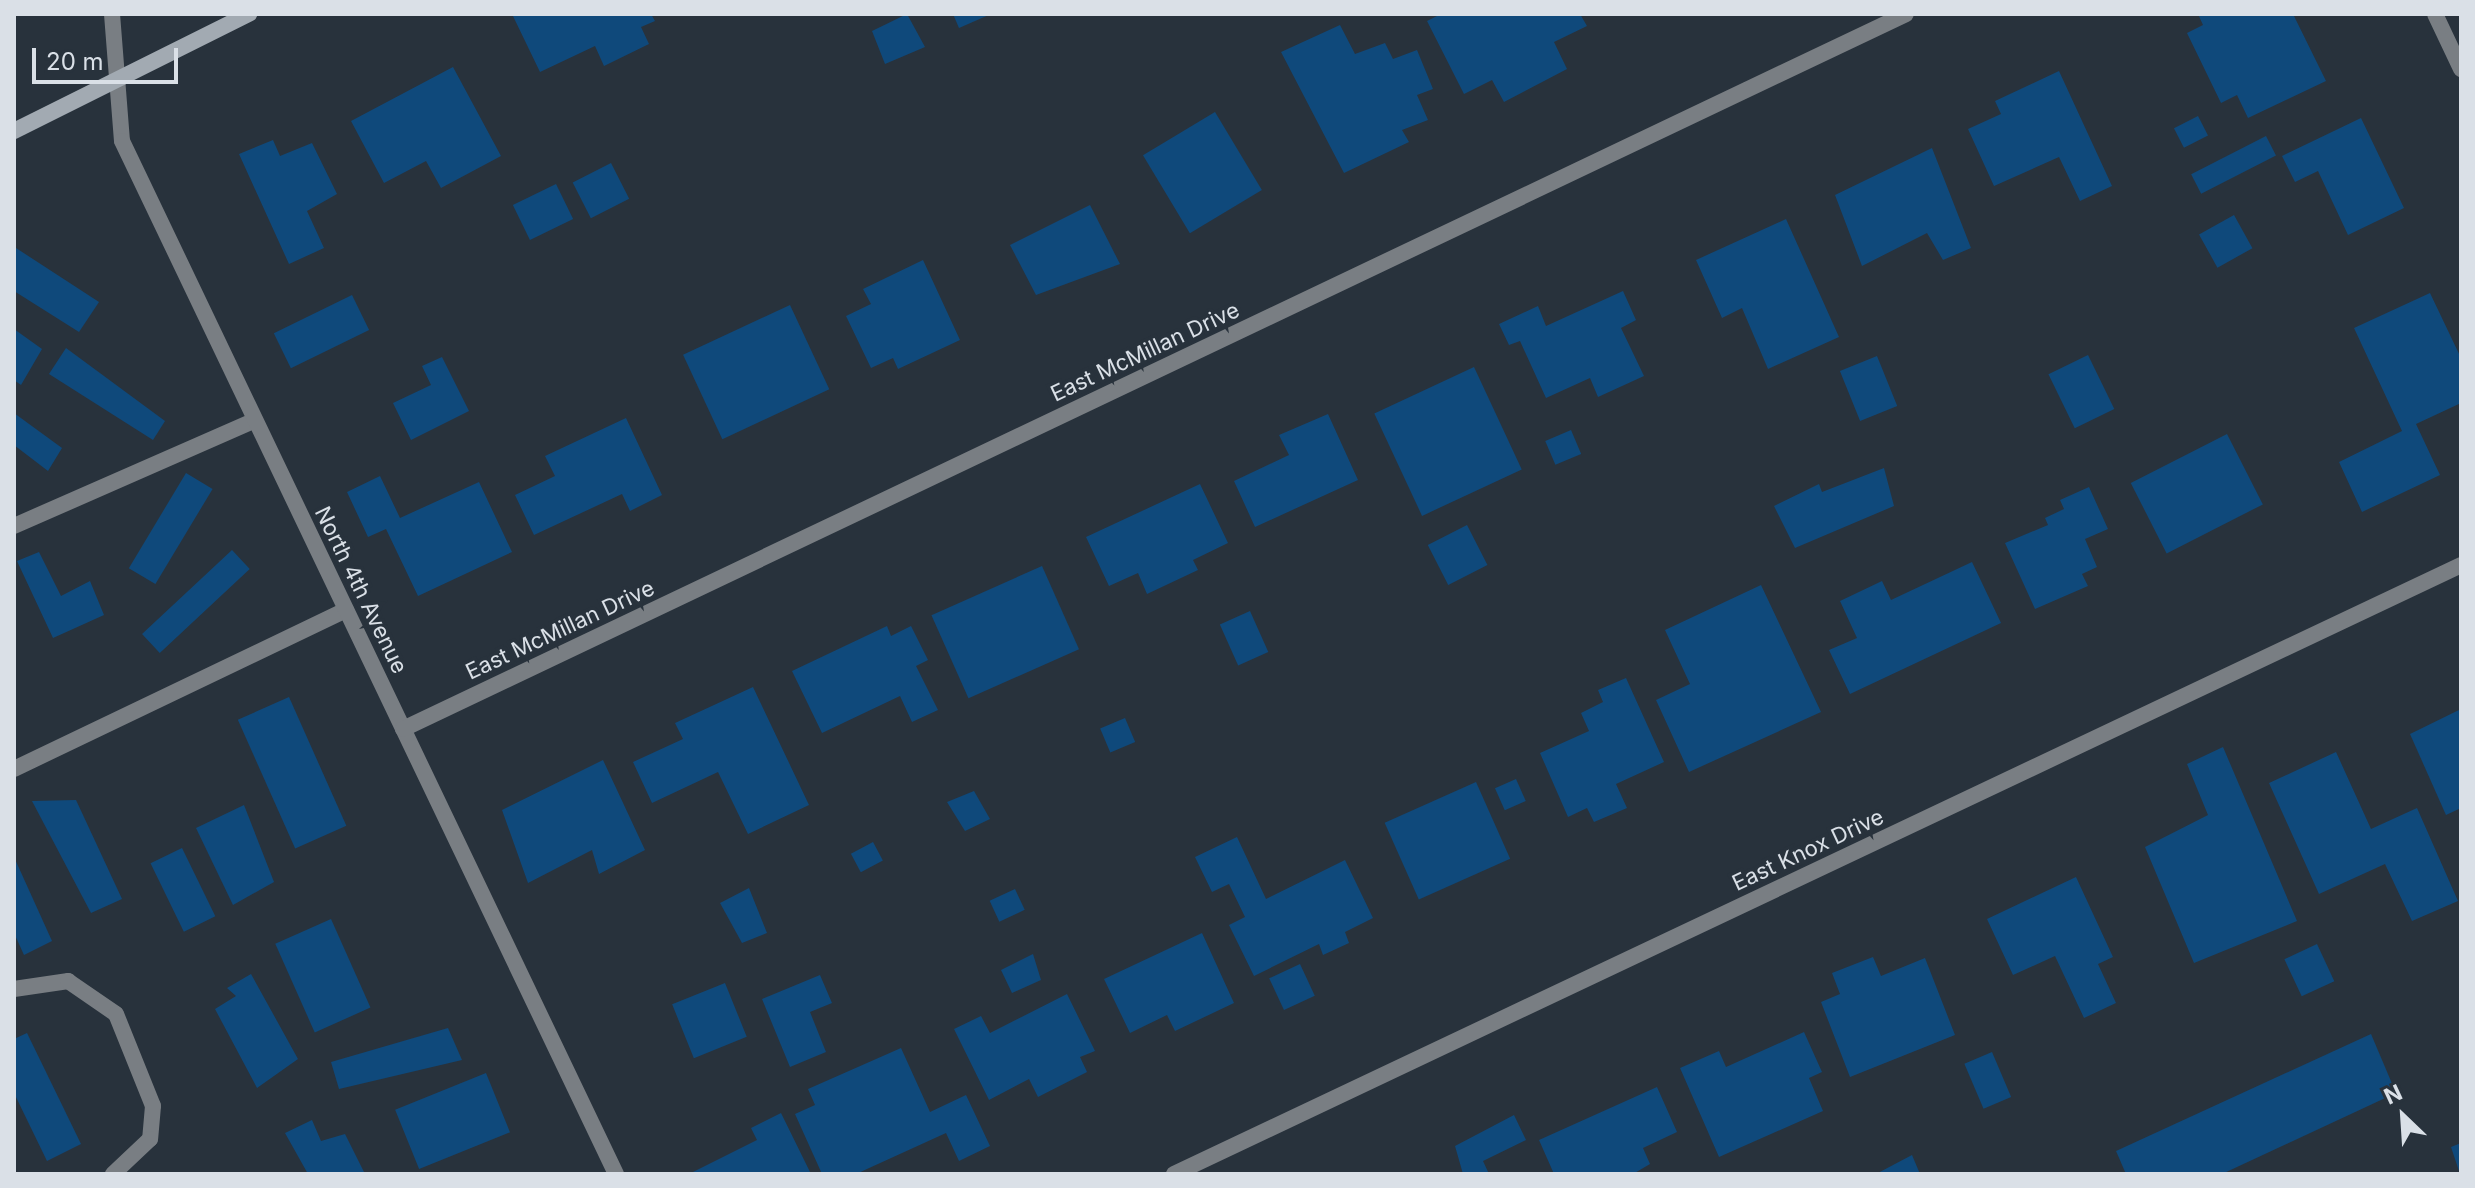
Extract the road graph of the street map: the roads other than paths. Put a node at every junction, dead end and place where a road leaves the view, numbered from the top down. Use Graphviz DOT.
graph roads {
  1 [pos="112,14"];
  2 [pos="249,14"];
  3 [pos="1906,14"];
  4 [pos="2435,14"];
  5 [pos="2461,69"];
  6 [pos="121,78"];
  7 [pos="14,131"];
  8 [pos="255,420"];
  9 [pos="14,526"];
  10 [pos="2461,565"];
  11 [pos="346,610"];
  12 [pos="403,729"];
  13 [pos="14,769"];
  14 [pos="14,989"];
  15 [pos="113,1174"];
  16 [pos="616,1174"];
  17 [pos="1174,1174"];
  1 -- 6 [label="street, North 4th Avenue"];
  2 -- 6 [label="street"];
  3 -- 12 [label="street, East McMillan Drive"];
  4 -- 5 [label="street"];
  6 -- 7 [label="street"];
  6 -- 8 [label="street, North 4th Avenue"];
  8 -- 9 [label="street"];
  8 -- 11 [label="street, North 4th Avenue"];
  10 -- 17 [label="street, East Knox Drive"];
  11 -- 12 [label="street, North 4th Avenue"];
  11 -- 13 [label="street"];
  12 -- 16 [label="street, North 4th Avenue"];
  14 -- 15 [label="street"];
}
